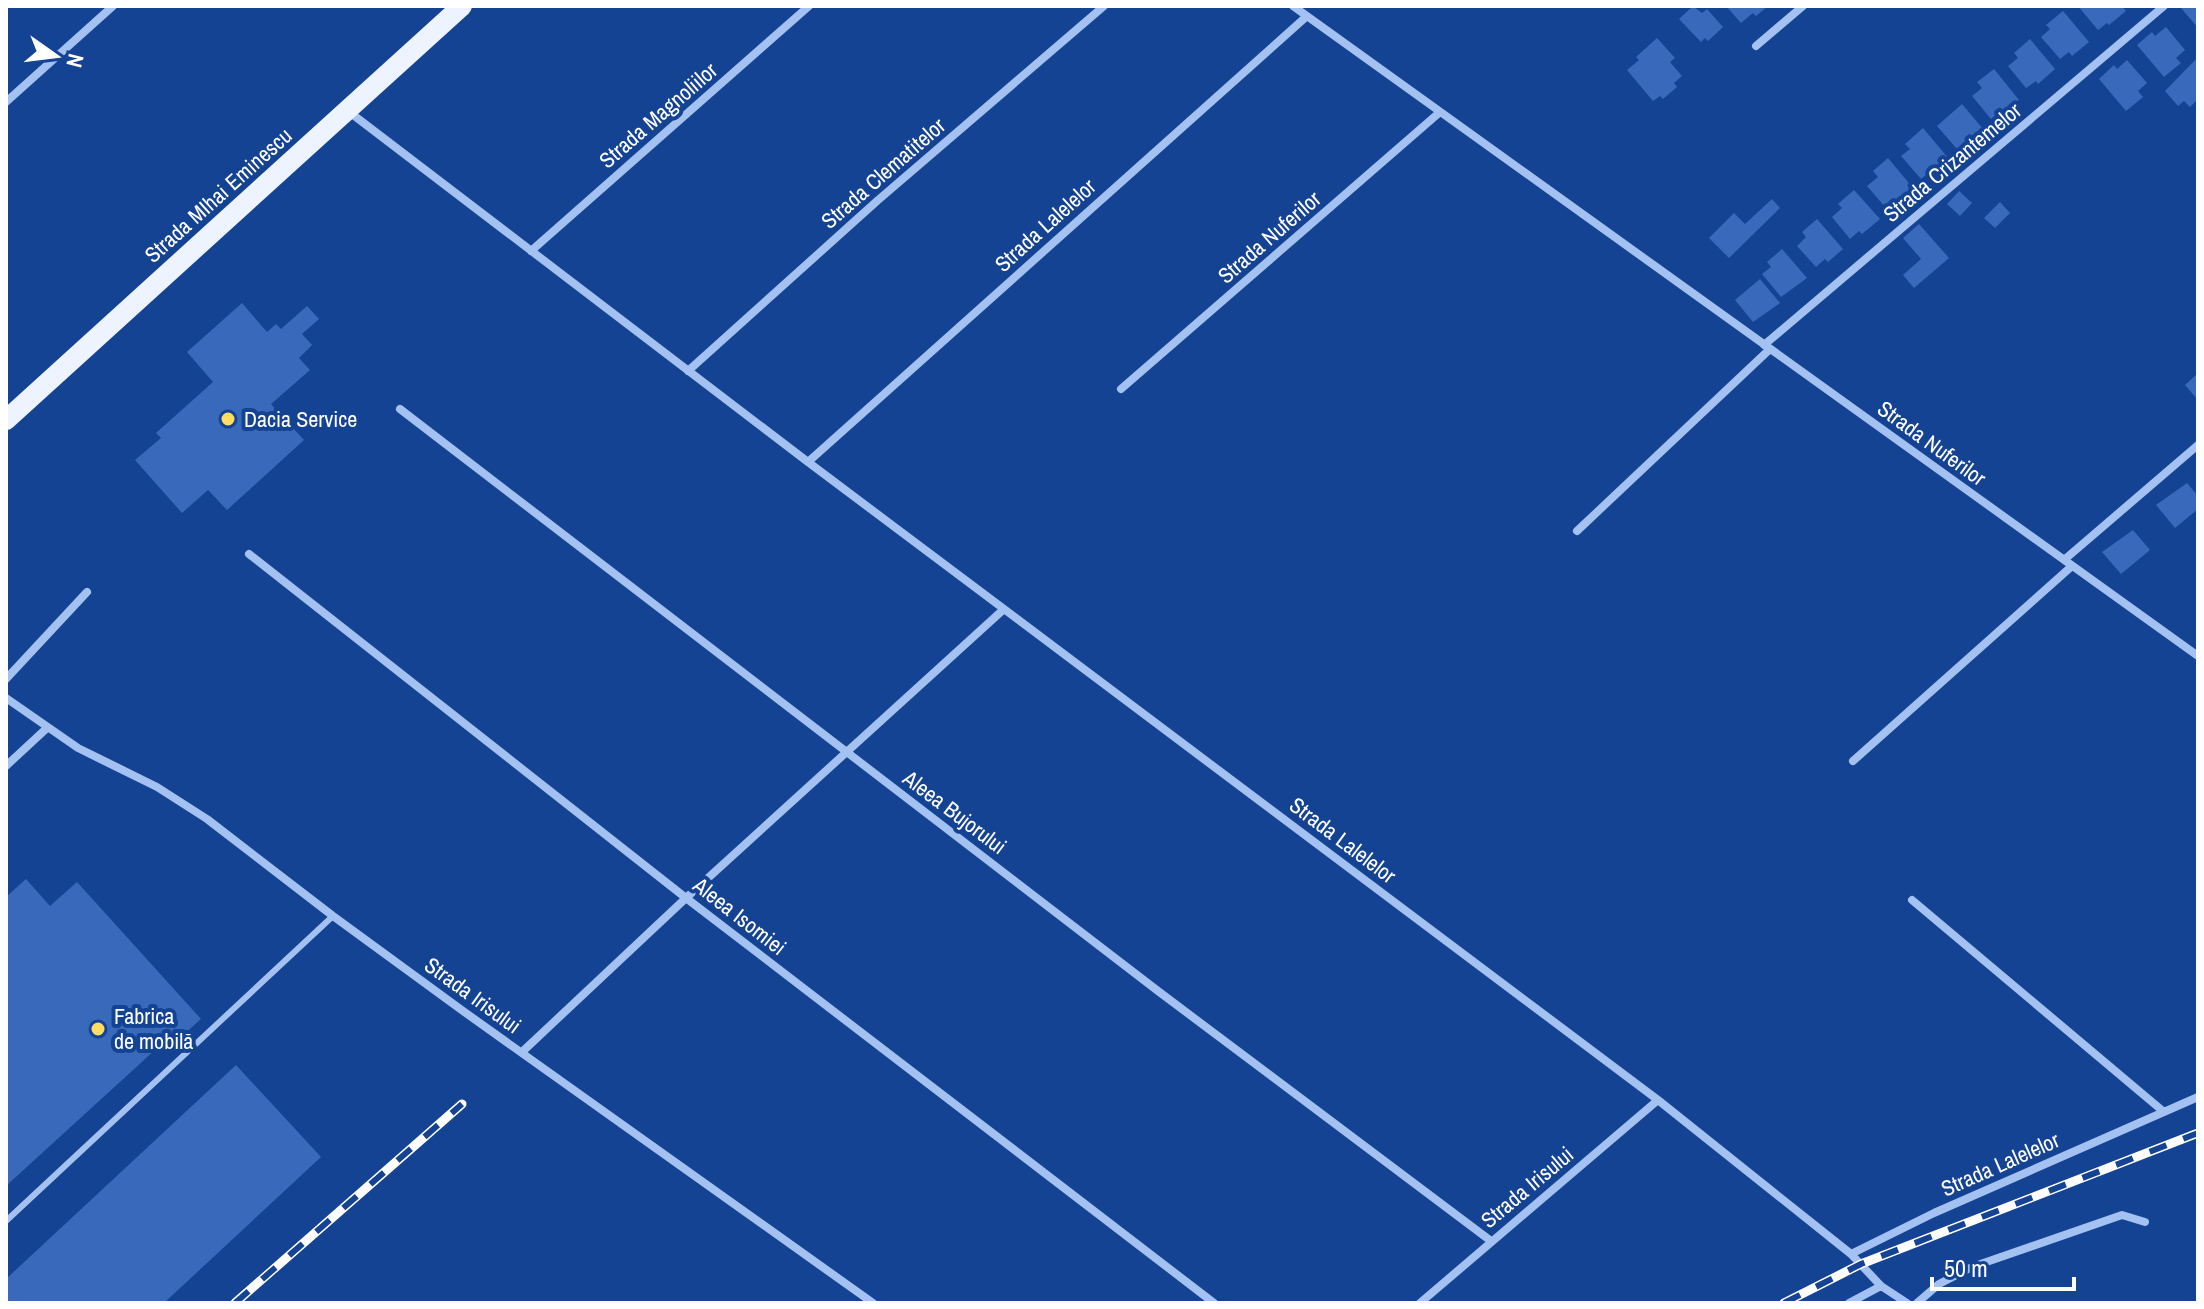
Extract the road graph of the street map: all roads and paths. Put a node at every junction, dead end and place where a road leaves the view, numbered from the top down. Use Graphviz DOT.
graph roads {
  1 [pos="113,6"];
  2 [pos="462,6"];
  3 [pos="809,6"];
  4 [pos="1104,6"];
  5 [pos="1293,6"];
  6 [pos="1803,6"];
  7 [pos="2164,6"];
  8 [pos="1307,16"];
  9 [pos="1756,46"];
  10 [pos="6,102"];
  11 [pos="348,110"];
  12 [pos="1440,112"];
  13 [pos="531,251"];
  14 [pos="1767,347"];
  15 [pos="688,371"];
  16 [pos="1121,389"];
  17 [pos="400,409"];
  18 [pos="6,420"];
  19 [pos="2198,445"];
  20 [pos="808,462"];
  21 [pos="1577,531"];
  22 [pos="249,554"];
  23 [pos="2064,560"];
  24 [pos="2072,566"];
  25 [pos="87,592"];
  26 [pos="1004,609"];
  27 [pos="2198,656"];
  28 [pos="6,679"];
  29 [pos="6,698"];
  30 [pos="47,728"];
  31 [pos="846,752"];
  32 [pos="1853,761"];
  33 [pos="6,766"];
  34 [pos="686,898"];
  35 [pos="1912,900"];
  36 [pos="333,916"];
  37 [pos="522,1052"];
  38 [pos="2198,1097"];
  39 [pos="1658,1100"];
  40 [pos="2164,1112"];
  41 [pos="6,1221"];
  42 [pos="2145,1222"];
  43 [pos="1491,1241"];
  44 [pos="1851,1254"];
  45 [pos="1881,1286"];
  46 [pos="873,1303"];
  47 [pos="1214,1303"];
  48 [pos="1420,1303"];
  49 [pos="1849,1303"];
  50 [pos="1907,1303"];
  51 [pos="1917,1303"];
  1 -- 10 [label="street"];
  2 -- 11 [label="main road, Strada MIhai Eminescu"];
  3 -- 13 [label="street, Strada Magnoliilor"];
  4 -- 15 [label="street, Strada Clematitelor"];
  5 -- 8 [label="street, Strada Nuferilor"];
  6 -- 9 [label="street"];
  7 -- 14 [label="street, Strada Crizantemelor"];
  8 -- 12 [label="street, Strada Nuferilor"];
  8 -- 20 [label="street, Strada Lalelelor"];
  11 -- 13 [label="street, Strada Lalelelor"];
  11 -- 18 [label="main road, Strada MIhai Eminescu"];
  12 -- 14 [label="street, Strada Nuferilor"];
  12 -- 16 [label="street, Strada Nuferilor"];
  13 -- 15 [label="street, Strada Lalelelor"];
  14 -- 21 [label="street"];
  14 -- 23 [label="street, Strada Nuferilor"];
  15 -- 20 [label="street, Strada Lalelelor"];
  17 -- 31 [label="street, Aleea Bujorului"];
  19 -- 23 [label="street"];
  20 -- 26 [label="street, Strada Lalelelor"];
  22 -- 34 [label="street, Aleea Isomiei"];
  23 -- 24 [label="street, Strada Nuferilor"];
  24 -- 27 [label="street, Strada Nuferilor"];
  24 -- 32 [label="street"];
  25 -- 28 [label="street"];
  26 -- 31 [label="street"];
  26 -- 39 [label="street, Strada Lalelelor"];
  29 -- 30 [label="street, Strada Irisului"];
  30 -- 33 [label="street"];
  30 -- 36 [label="street, Strada Irisului"];
  31 -- 34 [label="street"];
  31 -- 43 [label="street, Aleea Bujorului"];
  34 -- 37 [label="street"];
  34 -- 47 [label="street, Aleea Isomiei"];
  35 -- 40 [label="street"];
  36 -- 37 [label="street, Strada Irisului"];
  36 -- 41 [label="lane"];
  37 -- 46 [label="street, Strada Irisului"];
  38 -- 40 [label="street, Strada Lalelelor"];
  39 -- 43 [label="street, Strada Irisului"];
  39 -- 44 [label="street, Strada Lalelelor"];
  40 -- 44 [label="street, Strada Lalelelor"];
  42 -- 51 [label="street"];
  43 -- 48 [label="street, Strada Irisului"];
  44 -- 45 [label="street, Strada Lalelelor"];
  45 -- 49 [label="street"];
  45 -- 50 [label="street, Strada Lalelelor"];
}
